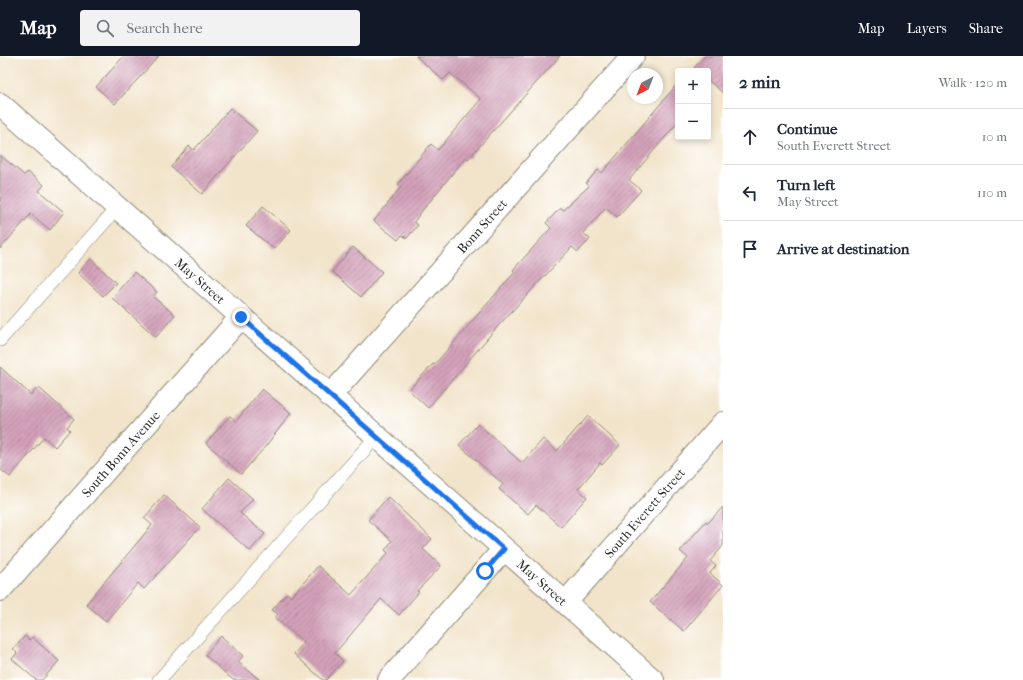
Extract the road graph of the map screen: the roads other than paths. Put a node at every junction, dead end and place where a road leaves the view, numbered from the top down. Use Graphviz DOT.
graph roads {
  1 [pos="633,56"];
  2 [pos="0,104"];
  3 [pos="118,208"];
  4 [pos="241,317"];
  5 [pos="0,340"];
  6 [pos="330,396"];
  7 [pos="723,423"];
  8 [pos="376,437"];
  9 [pos="504,549"];
  10 [pos="0,590"];
  11 [pos="566,602"];
  12 [pos="643,677"];
  13 [pos="159,680"];
  14 [pos="389,680"];
  1 -- 6 [label="street, Bonn Street"];
  2 -- 3 [label="street, May Street"];
  3 -- 4 [label="street, May Street"];
  3 -- 5 [label="lane"];
  4 -- 6 [label="street, May Street"];
  4 -- 10 [label="street, South Bonn Avenue"];
  6 -- 8 [label="street, May Street"];
  7 -- 11 [label="street, South Everett Street"];
  8 -- 9 [label="street, May Street"];
  8 -- 13 [label="lane"];
  9 -- 11 [label="street, May Street"];
  9 -- 14 [label="street"];
  11 -- 12 [label="street, May Street"];
}
